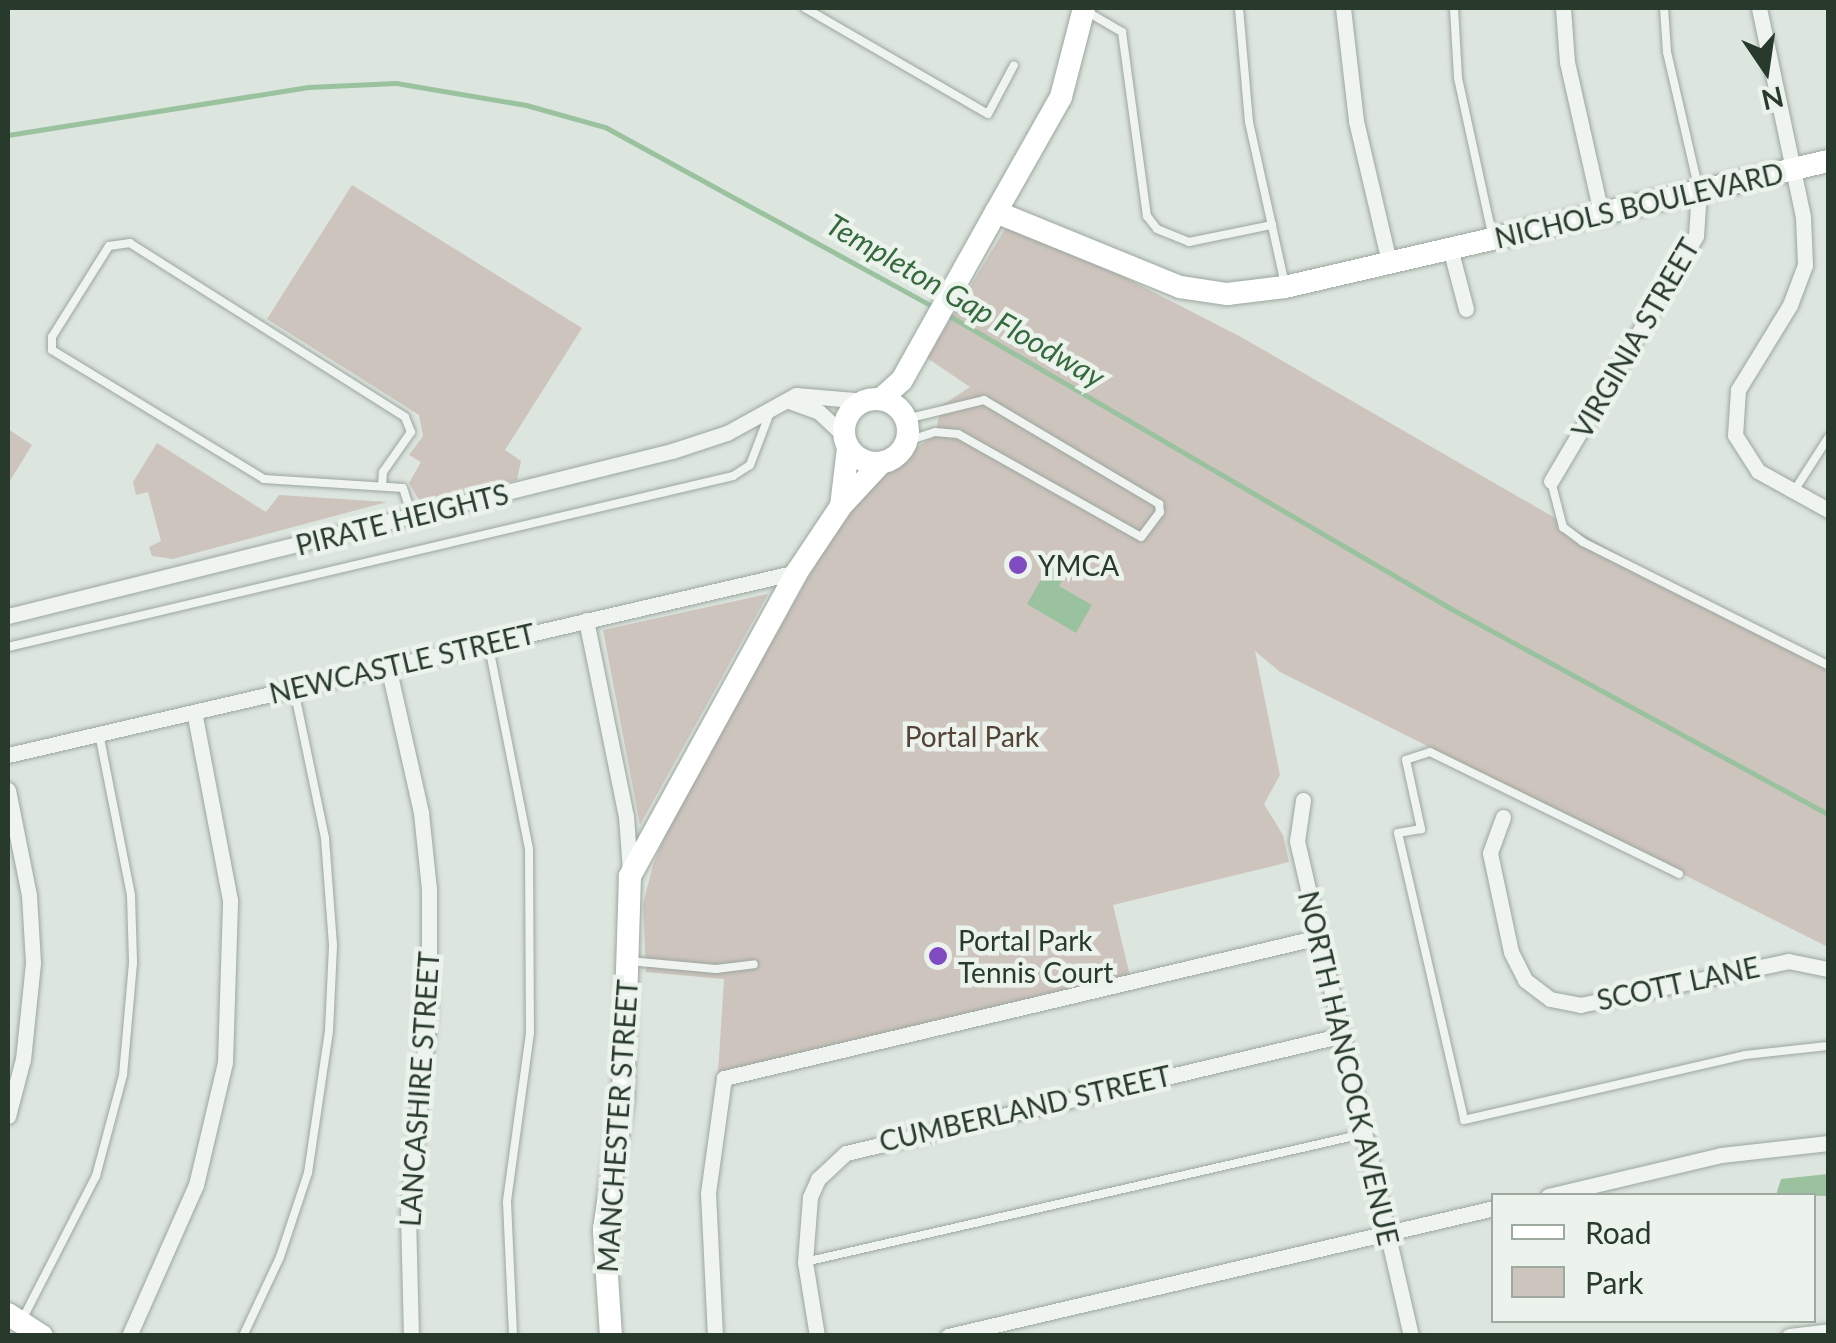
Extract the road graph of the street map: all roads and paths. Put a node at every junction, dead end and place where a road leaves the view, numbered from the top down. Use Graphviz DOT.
graph roads {
  1 [pos="805,8"];
  2 [pos="1239,8"];
  3 [pos="1343,8"];
  4 [pos="1454,8"];
  5 [pos="1563,8"];
  6 [pos="1664,8"];
  7 [pos="1759,8"];
  8 [pos="1084,9"];
  9 [pos="1014,65"];
  10 [pos="1828,161"];
  11 [pos="1793,169"];
  12 [pos="1699,191"];
  13 [pos="996,212"];
  14 [pos="1600,213"];
  15 [pos="1272,225"];
  16 [pos="1493,238"];
  17 [pos="1450,248"];
  18 [pos="1389,262"];
  19 [pos="1286,287"];
  20 [pos="1466,309"];
  21 [pos="902,380"];
  22 [pos="874,400"];
  23 [pos="789,401"];
  24 [pos="772,406"];
  25 [pos="906,424"];
  26 [pos="1828,438"];
  27 [pos="846,442"];
  28 [pos="882,463"];
  29 [pos="1552,481"];
  30 [pos="382,486"];
  31 [pos="1794,490"];
  32 [pos="841,506"];
  33 [pos="1828,510"];
  34 [pos="412,516"];
  35 [pos="797,572"];
  36 [pos="8,616"];
  37 [pos="586,620"];
  38 [pos="488,642"];
  39 [pos="8,647"];
  40 [pos="1828,665"];
  41 [pos="388,666"];
  42 [pos="294,690"];
  43 [pos="194,712"];
  44 [pos="99,734"];
  45 [pos="8,754"];
  46 [pos="8,790"];
  47 [pos="1303,800"];
  48 [pos="1503,816"];
  49 [pos="1679,874"];
  50 [pos="630,876"];
  51 [pos="1319,937"];
  52 [pos="629,961"];
  53 [pos="754,964"];
  54 [pos="1828,970"];
  55 [pos="1340,1036"];
  56 [pos="1828,1046"];
  57 [pos="8,1116"];
  58 [pos="1363,1134"];
  59 [pos="1828,1143"];
  60 [pos="1561,1193"];
  61 [pos="1491,1209"];
  62 [pos="1388,1233"];
  63 [pos="805,1262"];
  64 [pos="14,1318"];
  65 [pos="1018,1319"];
  66 [pos="1828,1331"];
  67 [pos="42,1336"];
  68 [pos="129,1336"];
  69 [pos="243,1336"];
  70 [pos="411,1336"];
  71 [pos="513,1336"];
  72 [pos="611,1336"];
  73 [pos="716,1336"];
  74 [pos="816,1336"];
  75 [pos="948,1336"];
  76 [pos="1022,1336"];
  77 [pos="1411,1336"];
  78 [pos="1789,1336"];
  1 -- 9 [label="lane"];
  2 -- 15 [label="lane"];
  3 -- 18 [label="street"];
  4 -- 16 [label="lane"];
  5 -- 14 [label="street"];
  6 -- 12 [label="lane"];
  7 -- 11 [label="street"];
  8 -- 13 [label="street"];
  8 -- 15 [label="lane"];
  10 -- 11 [label="street, NICHOLS BOULEVARD"];
  11 -- 12 [label="street, NICHOLS BOULEVARD"];
  11 -- 31 [label="street"];
  12 -- 14 [label="street, NICHOLS BOULEVARD"];
  12 -- 29 [label="street, VIRGINIA STREET"];
  13 -- 19 [label="street, NICHOLS BOULEVARD"];
  13 -- 21 [label="street"];
  14 -- 16 [label="street, NICHOLS BOULEVARD"];
  15 -- 19 [label="lane"];
  16 -- 17 [label="street, NICHOLS BOULEVARD"];
  17 -- 18 [label="street, NICHOLS BOULEVARD"];
  17 -- 20 [label="street"];
  18 -- 19 [label="street, NICHOLS BOULEVARD"];
  21 -- 22 [label="street"];
  21 -- 25 [label="street"];
  22 -- 23 [label="street, PIRATE HEIGHTS"];
  22 -- 25 [label="street"];
  22 -- 27 [label="street"];
  23 -- 24 [label="street, PIRATE HEIGHTS"];
  23 -- 27 [label="street"];
  24 -- 34 [label="street, PIRATE HEIGHTS"];
  24 -- 39 [label="lane"];
  25 -- 25 [label="lane"];
  25 -- 28 [label="street"];
  26 -- 31 [label="lane"];
  27 -- 28 [label="street"];
  27 -- 32 [label="street"];
  28 -- 32 [label="street"];
  29 -- 40 [label="lane"];
  30 -- 30 [label="lane"];
  30 -- 34 [label="lane"];
  31 -- 33 [label="street"];
  32 -- 35 [label="street"];
  34 -- 36 [label="street, PIRATE HEIGHTS"];
  35 -- 37 [label="street, NEWCASTLE STREET"];
  35 -- 50 [label="street"];
  37 -- 38 [label="street, NEWCASTLE STREET"];
  37 -- 50 [label="street, MANCHESTER STREET"];
  38 -- 41 [label="street, NEWCASTLE STREET"];
  38 -- 71 [label="lane"];
  41 -- 42 [label="street, NEWCASTLE STREET"];
  41 -- 70 [label="street, LANCASHIRE STREET"];
  42 -- 43 [label="street, NEWCASTLE STREET"];
  42 -- 69 [label="lane"];
  43 -- 44 [label="street, NEWCASTLE STREET"];
  43 -- 68 [label="street"];
  44 -- 45 [label="street, NEWCASTLE STREET"];
  44 -- 64 [label="lane"];
  46 -- 57 [label="street"];
  47 -- 51 [label="street, NORTH HANCOCK AVENUE"];
  48 -- 54 [label="street, SCOTT LANE"];
  49 -- 56 [label="lane"];
  50 -- 52 [label="street, MANCHESTER STREET"];
  51 -- 55 [label="street, NORTH HANCOCK AVENUE"];
  51 -- 73 [label="street"];
  52 -- 53 [label="lane"];
  52 -- 72 [label="street, MANCHESTER STREET"];
  55 -- 58 [label="street, NORTH HANCOCK AVENUE"];
  55 -- 63 [label="street, CUMBERLAND STREET"];
  58 -- 62 [label="street, NORTH HANCOCK AVENUE"];
  58 -- 63 [label="lane"];
  59 -- 60 [label="street"];
  61 -- 62 [label="street"];
  62 -- 65 [label="street"];
  62 -- 77 [label="street, NORTH HANCOCK AVENUE"];
  63 -- 74 [label="street, CUMBERLAND STREET"];
  64 -- 67 [label="street"];
  65 -- 75 [label="street"];
  65 -- 76 [label="street"];
  66 -- 78 [label="street"];
}
